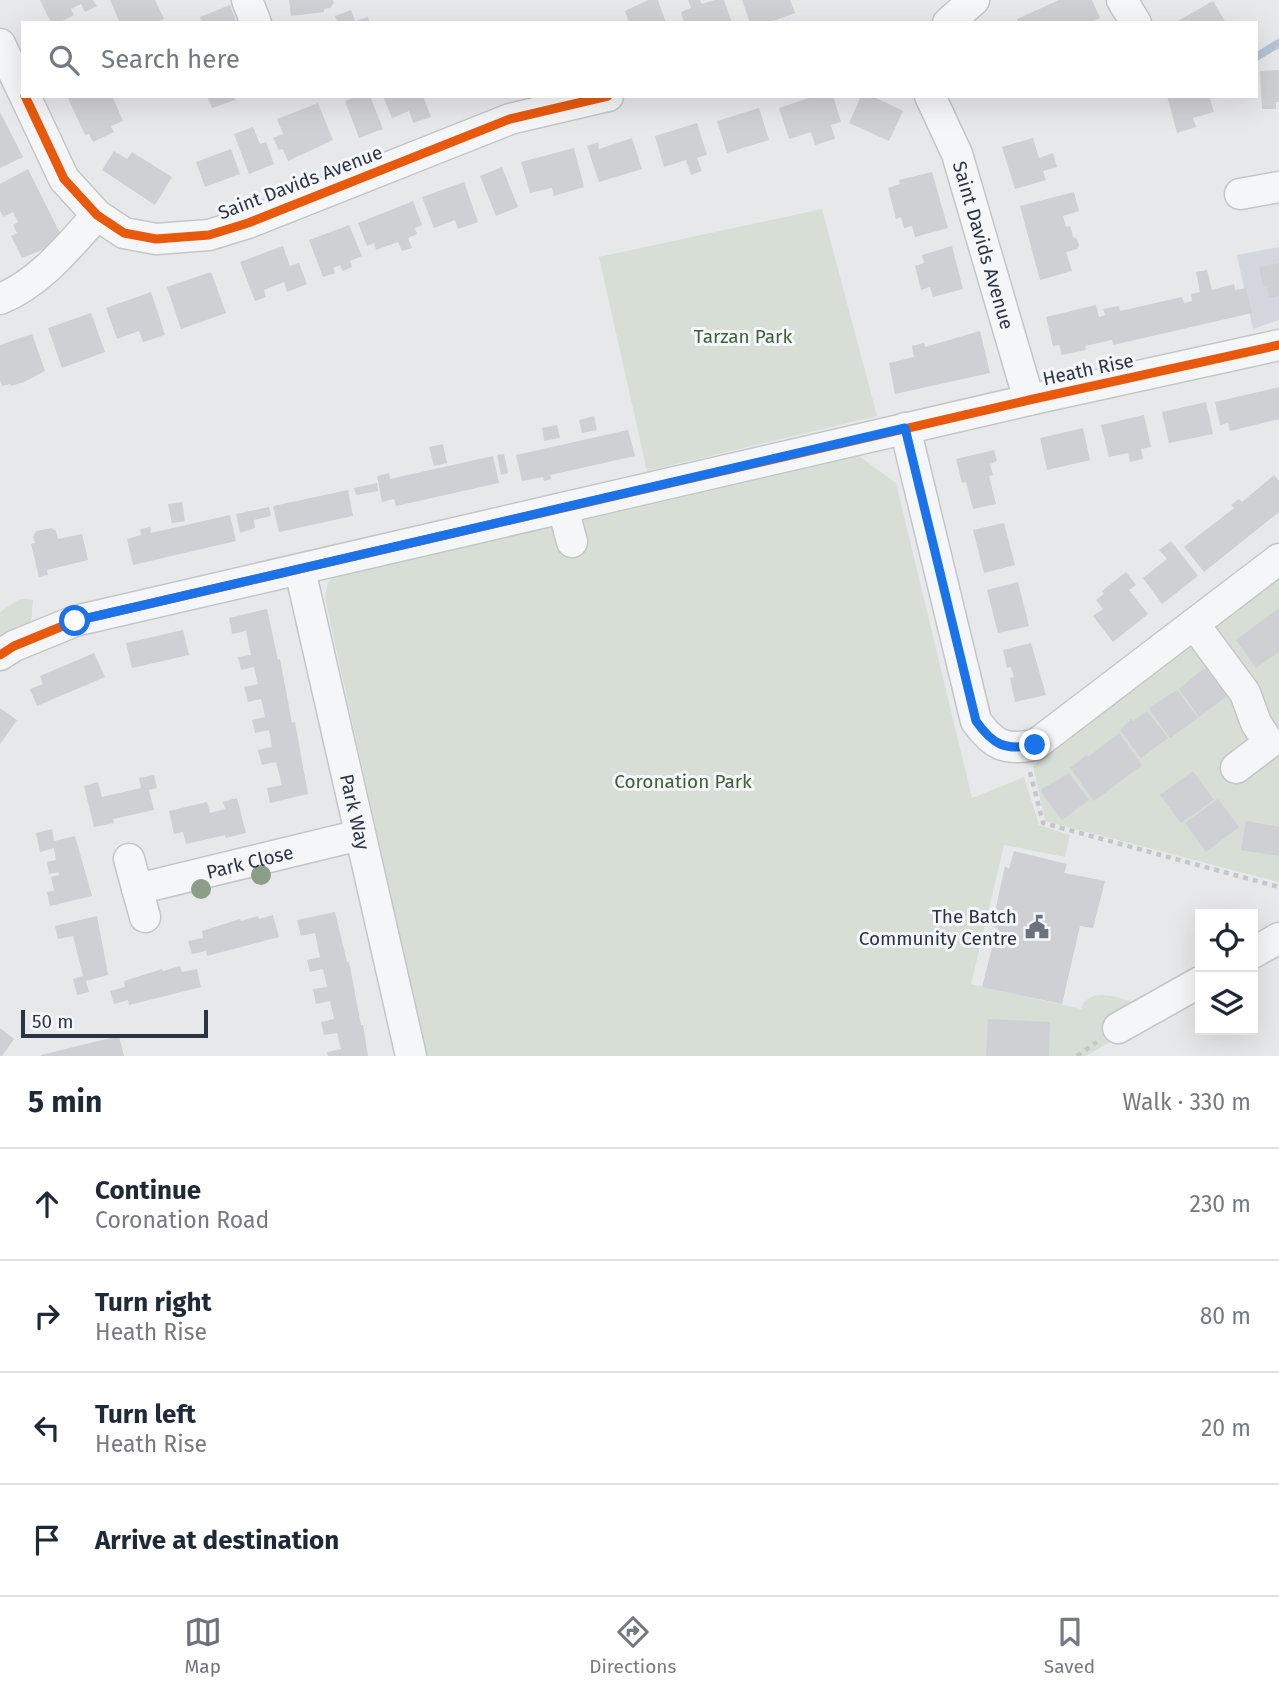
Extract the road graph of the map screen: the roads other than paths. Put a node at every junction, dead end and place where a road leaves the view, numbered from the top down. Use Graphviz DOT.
graph roads {
  1 [pos="247,0"];
  2 [pos="974,0"];
  3 [pos="1122,0"];
  4 [pos="255,21"];
  5 [pos="950,21"];
  6 [pos="1135,21"];
  7 [pos="0,44"];
  8 [pos="21,88"];
  9 [pos="26,98"];
  10 [pos="599,98"];
  11 [pos="931,98"];
  12 [pos="1279,187"];
  13 [pos="1240,194"];
  14 [pos="97,215"];
  15 [pos="0,299"];
  16 [pos="1279,345"];
  17 [pos="1029,400"];
  18 [pos="905,428"];
  19 [pos="563,508"];
  20 [pos="572,542"];
  21 [pos="1279,559"];
  22 [pos="300,570"];
  23 [pos="1194,624"];
  24 [pos="0,656"];
  25 [pos="1271,759"];
  26 [pos="1236,768"];
  27 [pos="360,835"];
  28 [pos="129,859"];
  29 [pos="1279,938"];
  30 [pos="1258,950"];
  31 [pos="1195,985"];
  32 [pos="1118,1028"];
  33 [pos="411,1056"];
  1 -- 4 [label="street"];
  2 -- 5 [label="street"];
  3 -- 6 [label="street"];
  7 -- 8 [label="street, Saint Davids Avenue"];
  9 -- 14 [label="street, Saint Davids Avenue"];
  10 -- 14 [label="street, Saint Davids Avenue"];
  11 -- 17 [label="street, Saint Davids Avenue"];
  12 -- 13 [label="street"];
  14 -- 15 [label="street"];
  16 -- 17 [label="street, Heath Rise"];
  17 -- 18 [label="street, Heath Rise"];
  18 -- 19 [label="street, Heath Rise"];
  18 -- 23 [label="street"];
  19 -- 20 [label="street"];
  19 -- 22 [label="street, Heath Rise"];
  21 -- 23 [label="street"];
  22 -- 24 [label="street, Heath Rise"];
  22 -- 27 [label="street, Park Way"];
  23 -- 25 [label="street"];
  25 -- 26 [label="street"];
  27 -- 28 [label="street, Park Close"];
  27 -- 33 [label="street, Park Way"];
  29 -- 30 [label="street"];
  31 -- 32 [label="street"];
}
